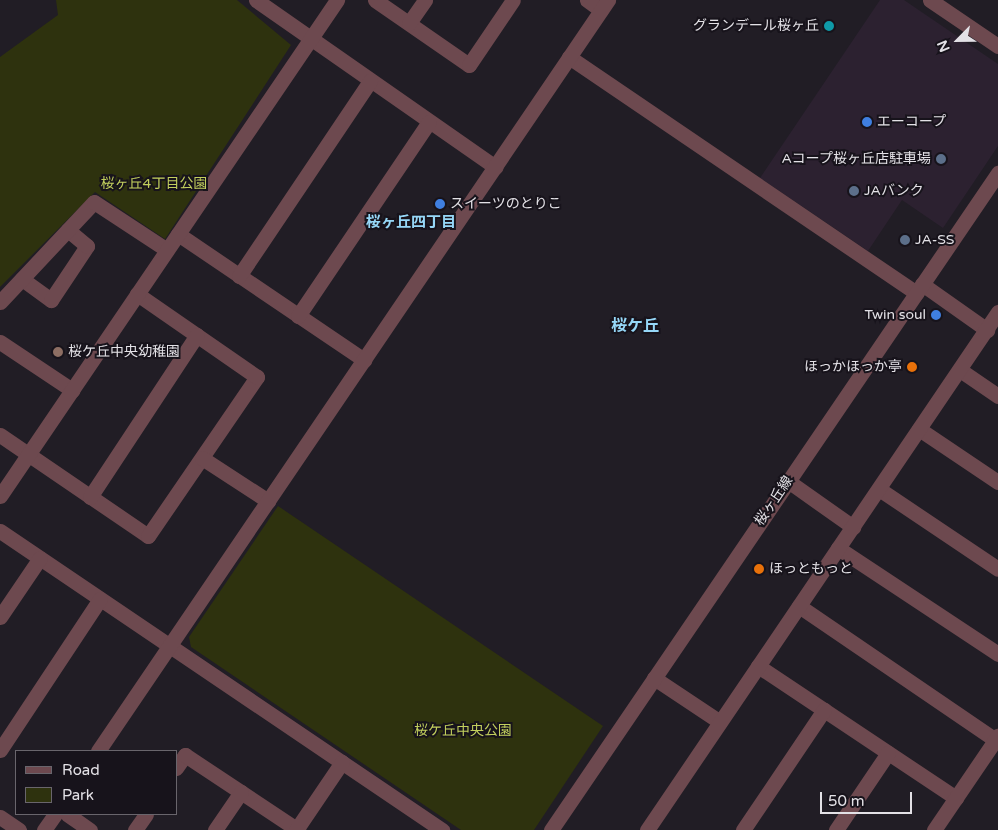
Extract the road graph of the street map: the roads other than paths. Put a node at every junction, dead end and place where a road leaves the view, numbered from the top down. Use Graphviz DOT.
graph roads {
  1 [pos="256,0"];
  2 [pos="337,0"];
  3 [pos="375,0"];
  4 [pos="425,0"];
  5 [pos="513,0"];
  6 [pos="587,0"];
  7 [pos="930,0"];
  8 [pos="604,5"];
  9 [pos="409,23"];
  10 [pos="309,40"];
  11 [pos="997,44"];
  12 [pos="569,57"];
  13 [pos="370,81"];
  14 [pos="429,122"];
  15 [pos="495,167"];
  16 [pos="998,173"];
  17 [pos="68,230"];
  18 [pos="178,234"];
  19 [pos="167,250"];
  20 [pos="239,276"];
  21 [pos="22,279"];
  22 [pos="919,288"];
  23 [pos="137,294"];
  24 [pos="0,302"];
  25 [pos="998,312"];
  26 [pos="298,316"];
  27 [pos="986,330"];
  28 [pos="197,335"];
  29 [pos="0,342"];
  30 [pos="364,360"];
  31 [pos="960,370"];
  32 [pos="72,390"];
  33 [pos="998,396"];
  34 [pos="919,429"];
  35 [pos="0,435"];
  36 [pos="28,454"];
  37 [pos="202,458"];
  38 [pos="788,481"];
  39 [pos="998,482"];
  40 [pos="879,489"];
  41 [pos="0,496"];
  42 [pos="90,496"];
  43 [pos="268,501"];
  44 [pos="853,527"];
  45 [pos="0,531"];
  46 [pos="838,548"];
  47 [pos="40,558"];
  48 [pos="998,569"];
  49 [pos="100,599"];
  50 [pos="799,606"];
  51 [pos="0,617"];
  52 [pos="170,645"];
  53 [pos="998,654"];
  54 [pos="758,666"];
  55 [pos="654,678"];
  56 [pos="824,710"];
  57 [pos="720,722"];
  58 [pos="997,739"];
  59 [pos="0,750"];
  60 [pos="99,750"];
  61 [pos="888,753"];
  62 [pos="342,762"];
  63 [pos="178,765"];
  64 [pos="241,792"];
  65 [pos="956,798"];
  66 [pos="54,815"];
  67 [pos="68,815"];
  68 [pos="145,815"];
  69 [pos="0,817"];
  70 [pos="19,830"];
  71 [pos="44,830"];
  72 [pos="90,830"];
  73 [pos="135,830"];
  74 [pos="215,830"];
  75 [pos="297,830"];
  76 [pos="442,830"];
  77 [pos="551,830"];
  78 [pos="647,830"];
  79 [pos="742,830"];
  80 [pos="836,830"];
  81 [pos="934,830"];
  1 -- 10 [label="street"];
  2 -- 10 [label="street"];
  3 -- 9 [label="street"];
  4 -- 9 [label="street"];
  5 -- 9 [label="street"];
  6 -- 8 [label="street"];
  7 -- 11 [label="street"];
  8 -- 12 [label="street"];
  10 -- 13 [label="street"];
  10 -- 18 [label="street"];
  12 -- 15 [label="street"];
  12 -- 22 [label="street"];
  13 -- 14 [label="street"];
  13 -- 20 [label="street"];
  14 -- 15 [label="street"];
  14 -- 26 [label="street"];
  15 -- 30 [label="street"];
  16 -- 22 [label="street, 桜ヶ丘線"];
  17 -- 19 [label="street"];
  17 -- 21 [label="street"];
  17 -- 21 [label="street"];
  18 -- 19 [label="street"];
  18 -- 20 [label="street"];
  19 -- 23 [label="street"];
  20 -- 26 [label="street"];
  21 -- 24 [label="street"];
  22 -- 27 [label="street"];
  22 -- 38 [label="street, 桜ヶ丘線"];
  23 -- 28 [label="street"];
  23 -- 32 [label="street"];
  25 -- 27 [label="street"];
  26 -- 30 [label="street"];
  27 -- 31 [label="street"];
  28 -- 37 [label="street"];
  28 -- 42 [label="street"];
  29 -- 32 [label="street"];
  30 -- 43 [label="street"];
  31 -- 33 [label="street"];
  31 -- 34 [label="street"];
  32 -- 36 [label="street"];
  34 -- 39 [label="street"];
  34 -- 40 [label="street"];
  35 -- 36 [label="street"];
  36 -- 41 [label="street"];
  36 -- 42 [label="street"];
  37 -- 42 [label="street"];
  37 -- 43 [label="street"];
  38 -- 44 [label="street"];
  38 -- 55 [label="street, 桜ヶ丘線"];
  40 -- 44 [label="street"];
  40 -- 48 [label="street"];
  43 -- 52 [label="street"];
  44 -- 46 [label="street"];
  45 -- 47 [label="street"];
  46 -- 50 [label="street"];
  46 -- 53 [label="street"];
  47 -- 49 [label="street"];
  47 -- 51 [label="street"];
  49 -- 52 [label="street"];
  49 -- 59 [label="street"];
  50 -- 54 [label="street"];
  50 -- 58 [label="street"];
  52 -- 60 [label="street"];
  52 -- 62 [label="street"];
  54 -- 56 [label="street"];
  54 -- 57 [label="street"];
  55 -- 57 [label="street"];
  55 -- 77 [label="street, 桜ヶ丘線"];
  56 -- 61 [label="street"];
  56 -- 79 [label="street"];
  57 -- 78 [label="street"];
  58 -- 65 [label="street"];
  61 -- 65 [label="street"];
  61 -- 80 [label="street"];
  62 -- 75 [label="street"];
  62 -- 76 [label="street"];
  63 -- 64 [label="street"];
  64 -- 74 [label="street"];
  64 -- 75 [label="street"];
  65 -- 81 [label="street"];
  66 -- 71 [label="street"];
  67 -- 72 [label="street"];
  68 -- 73 [label="street"];
  69 -- 70 [label="street"];
}
